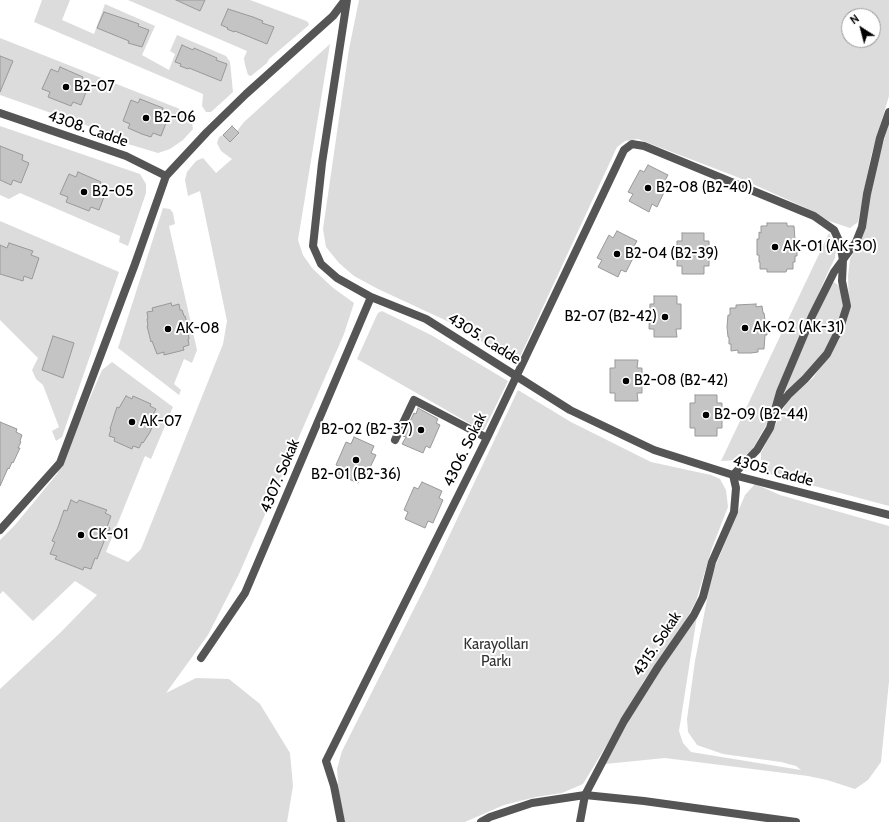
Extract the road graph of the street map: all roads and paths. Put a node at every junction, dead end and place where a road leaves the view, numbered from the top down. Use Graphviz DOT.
graph roads {
  1 [pos="346,0"];
  2 [pos="889,112"];
  3 [pos="0,113"];
  4 [pos="166,176"];
  5 [pos="842,260"];
  6 [pos="371,297"];
  7 [pos="517,376"];
  8 [pos="776,410"];
  9 [pos="487,438"];
  10 [pos="395,440"];
  11 [pos="733,475"];
  12 [pos="889,515"];
  13 [pos="0,530"];
  14 [pos="201,658"];
  15 [pos="585,795"];
  16 [pos="341,822"];
  17 [pos="481,822"];
  18 [pos="580,822"];
  19 [pos="796,822"];
  1 -- 4 [label="street"];
  1 -- 6 [label="street, 4305. Cadde"];
  2 -- 5 [label="street"];
  3 -- 4 [label="street, 4308. Cadde"];
  4 -- 13 [label="street"];
  5 -- 7 [label="street, 4306. Sokak"];
  5 -- 8 [label="street"];
  5 -- 8 [label="street"];
  6 -- 7 [label="street, 4305. Cadde"];
  6 -- 14 [label="street, 4307. Sokak"];
  7 -- 9 [label="street, 4306. Sokak"];
  7 -- 11 [label="street, 4305. Cadde"];
  8 -- 11 [label="street"];
  9 -- 10 [label="street"];
  9 -- 16 [label="street, 4306. Sokak"];
  11 -- 12 [label="street, 4305. Cadde"];
  11 -- 15 [label="street, 4315. Sokak"];
  15 -- 17 [label="street"];
  15 -- 18 [label="street, 4315. Sokak"];
  15 -- 19 [label="street"];
}
